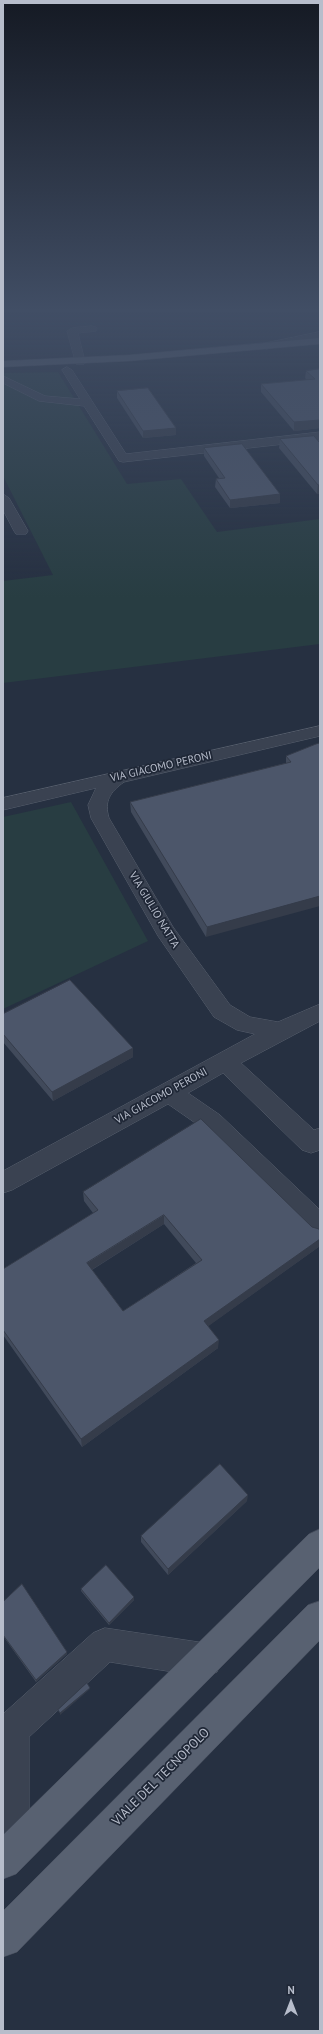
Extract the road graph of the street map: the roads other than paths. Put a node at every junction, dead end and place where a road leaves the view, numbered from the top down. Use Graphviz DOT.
graph roads {
  1 [pos="90,408"];
  2 [pos="320,436"];
  3 [pos="3,498"];
  4 [pos="21,531"];
  5 [pos="320,731"];
  6 [pos="120,776"];
  7 [pos="3,804"];
  8 [pos="320,1012"];
  9 [pos="280,1031"];
  10 [pos="225,1061"];
  11 [pos="169,1092"];
  12 [pos="320,1138"];
  13 [pos="3,1183"];
  14 [pos="320,1227"];
  15 [pos="320,1545"];
  16 [pos="320,1617"];
  17 [pos="205,1660"];
  18 [pos="7,1857"];
  19 [pos="3,1938"];
  1 -- 2 [label="street"];
  3 -- 4 [label="street"];
  5 -- 6 [label="street, VIA GIACOMO PERONI"];
  6 -- 7 [label="street, VIA GIACOMO PERONI"];
  6 -- 9 [label="street, VIA GIULIO NATTA"];
  8 -- 9 [label="street, VIA GIACOMO PERONI"];
  9 -- 10 [label="street, VIA GIACOMO PERONI"];
  10 -- 11 [label="street, VIA GIACOMO PERONI"];
  10 -- 12 [label="street"];
  11 -- 13 [label="street, VIA GIACOMO PERONI"];
  11 -- 14 [label="street"];
  15 -- 17 [label="main road"];
  16 -- 19 [label="main road, VIALE DEL TECNOPOLO"];
  17 -- 18 [label="main road"];
  17 -- 18 [label="street"];
}
